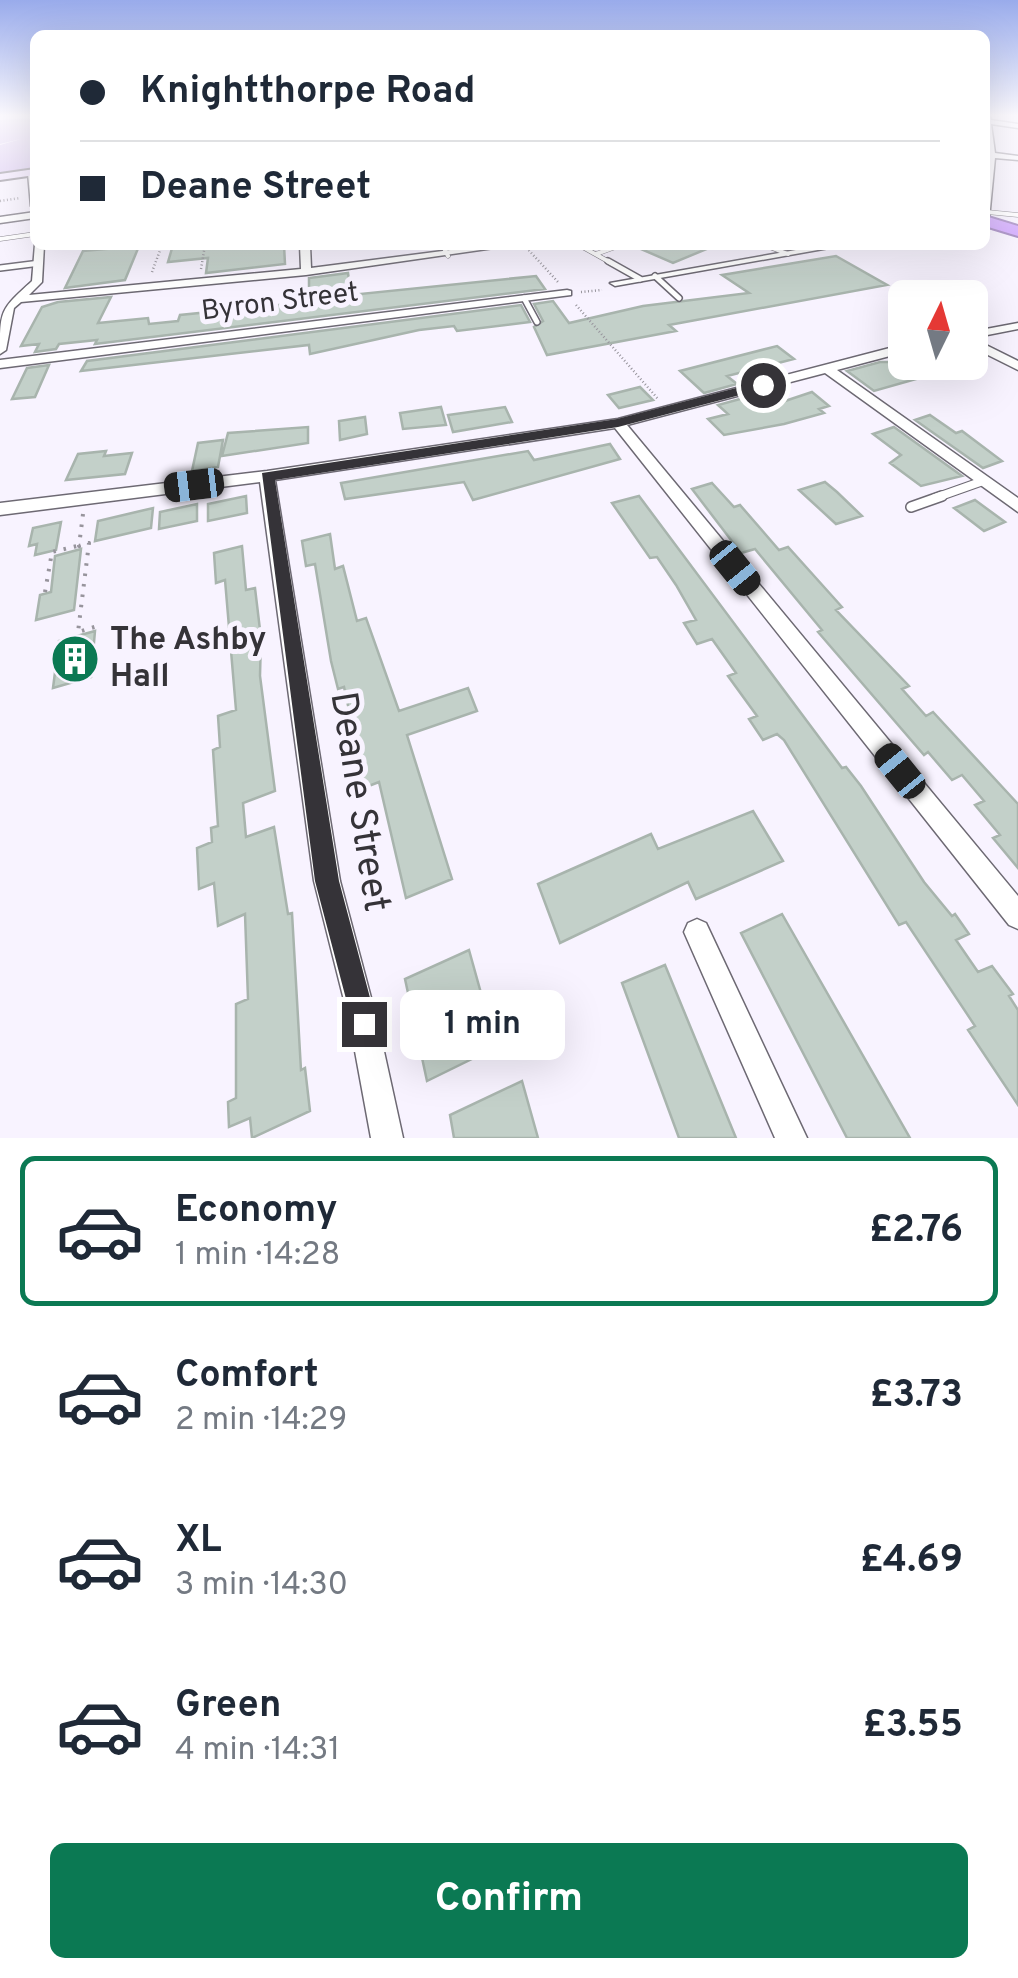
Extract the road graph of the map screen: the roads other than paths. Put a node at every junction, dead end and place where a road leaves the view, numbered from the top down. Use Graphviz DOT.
graph roads {
  1 [pos="30,173"];
  2 [pos="0,178"];
  3 [pos="30,215"];
  4 [pos="1018,216"];
  5 [pos="990,217"];
  6 [pos="990,219"];
  7 [pos="0,220"];
  8 [pos="1018,231"];
  9 [pos="30,235"];
  10 [pos="0,239"];
  11 [pos="39,250"];
  12 [pos="304,250"];
  13 [pos="450,250"];
  14 [pos="588,250"];
  15 [pos="607,250"];
  16 [pos="777,250"];
  17 [pos="812,250"];
  18 [pos="596,254"];
  19 [pos="788,254"];
  20 [pos="40,263"];
  21 [pos="0,268"];
  22 [pos="306,272"];
  23 [pos="655,276"];
  24 [pos="640,279"];
  25 [pos="615,282"];
  26 [pos="566,293"];
  27 [pos="524,298"];
  28 [pos="679,298"];
  29 [pos="9,305"];
  30 [pos="537,322"];
  31 [pos="1018,326"];
  32 [pos="988,334"];
  33 [pos="988,348"];
  34 [pos="0,350"];
  35 [pos="888,352"];
  36 [pos="0,364"];
  37 [pos="1018,366"];
  38 [pos="826,368"];
  39 [pos="618,423"];
  40 [pos="267,476"];
  41 [pos="983,481"];
  42 [pos="1018,506"];
  43 [pos="911,507"];
  44 [pos="0,509"];
  45 [pos="1018,916"];
  46 [pos="697,932"];
  47 [pos="386,1138"];
  48 [pos="790,1138"];
  1 -- 2 [label="street"];
  3 -- 7 [label="street"];
  4 -- 5 [label="lane"];
  6 -- 8 [label="highway"];
  9 -- 10 [label="lane"];
  11 -- 20 [label="street"];
  12 -- 22 [label="street"];
  13 -- 22 [label="street"];
  14 -- 18 [label="lane"];
  15 -- 18 [label="lane"];
  16 -- 19 [label="lane"];
  17 -- 19 [label="street"];
  18 -- 24 [label="lane"];
  19 -- 23 [label="street"];
  20 -- 21 [label="lane"];
  20 -- 29 [label="street"];
  22 -- 29 [label="street"];
  23 -- 24 [label="street"];
  23 -- 28 [label="lane"];
  24 -- 25 [label="street"];
  26 -- 27 [label="street, Byron Street"];
  27 -- 30 [label="lane"];
  27 -- 36 [label="street, Byron Street"];
  29 -- 34 [label="street"];
  31 -- 32 [label="street"];
  33 -- 37 [label="street"];
  35 -- 38 [label="street"];
  38 -- 39 [label="street"];
  38 -- 41 [label="street"];
  39 -- 40 [label="street"];
  39 -- 45 [label="street"];
  40 -- 44 [label="street"];
  40 -- 47 [label="street, Deane Street"];
  41 -- 42 [label="street"];
  41 -- 43 [label="lane"];
  46 -- 48 [label="street"];
}
